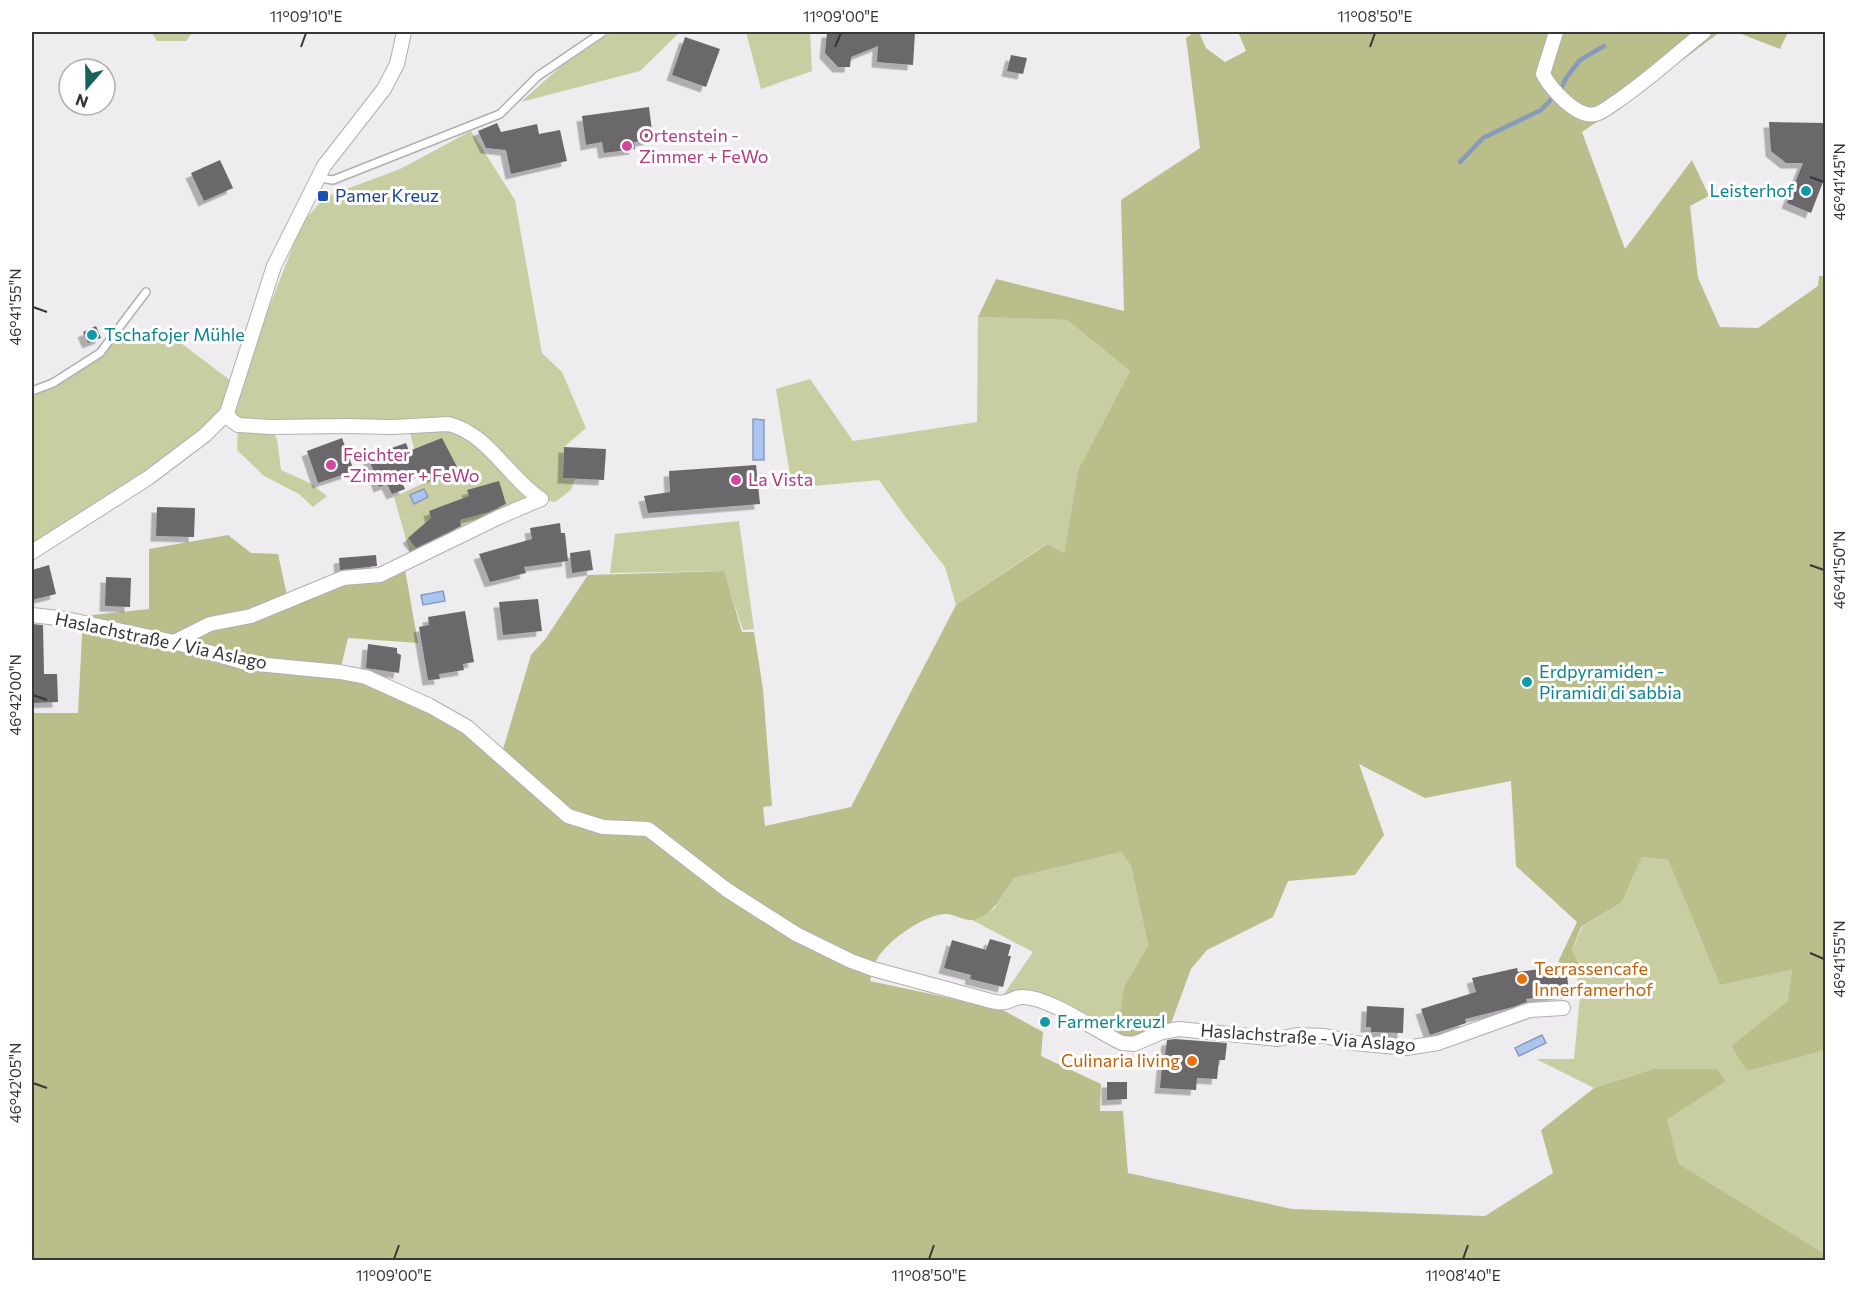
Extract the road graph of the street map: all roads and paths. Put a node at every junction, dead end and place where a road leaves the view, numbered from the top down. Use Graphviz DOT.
graph roads {
  1 [pos="404,32"];
  2 [pos="603,32"];
  3 [pos="1556,32"];
  4 [pos="1704,32"];
  5 [pos="317,178"];
  6 [pos="146,292"];
  7 [pos="32,391"];
  8 [pos="227,412"];
  9 [pos="32,552"];
  10 [pos="32,615"];
  11 [pos="174,642"];
  12 [pos="1024,997"];
  13 [pos="1563,1008"];
  1 -- 5 [label="street"];
  2 -- 5 [label="lane"];
  3 -- 4 [label="street"];
  5 -- 8 [label="street"];
  6 -- 7 [label="lane"];
  8 -- 9 [label="street"];
  8 -- 11 [label="street"];
  10 -- 11 [label="street, Haslachstraße / Via Aslago"];
  11 -- 12 [label="street, Haslachstraße / Via Aslago"];
  12 -- 13 [label="street, Haslachstraße - Via Aslago"];
}
